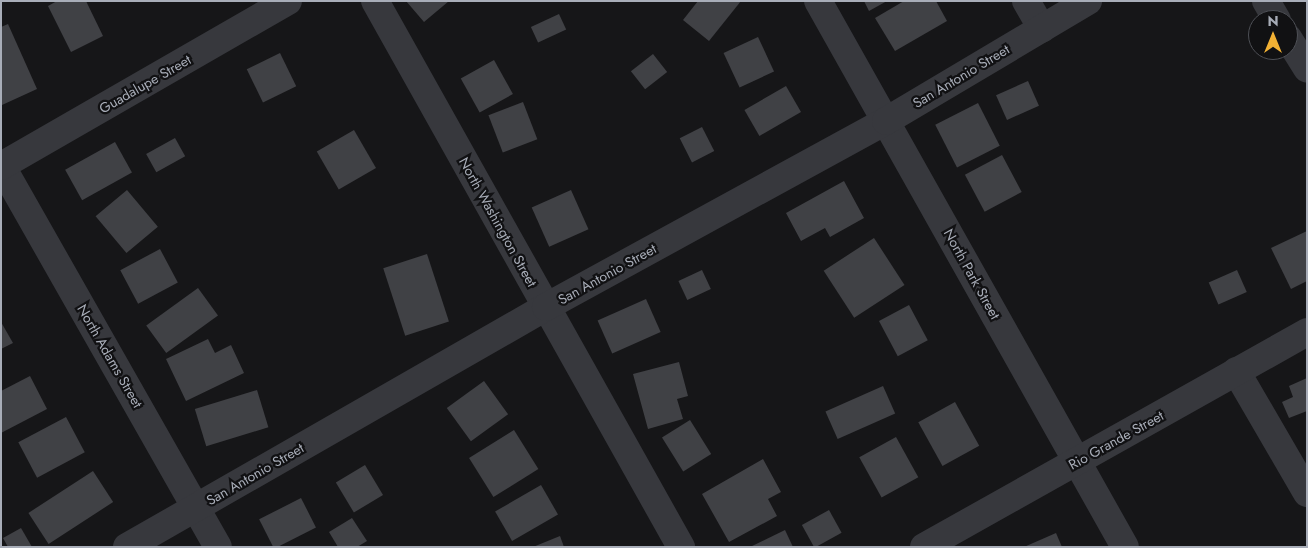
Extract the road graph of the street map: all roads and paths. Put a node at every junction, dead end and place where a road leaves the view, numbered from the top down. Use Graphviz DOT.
graph roads {
  1 [pos="288,1"];
  2 [pos="375,1"];
  3 [pos="818,1"];
  4 [pos="1026,1"];
  5 [pos="1088,1"];
  6 [pos="1042,29"];
  7 [pos="1298,54"];
  8 [pos="1307,68"];
  9 [pos="886,121"];
  10 [pos="1,166"];
  11 [pos="546,307"];
  12 [pos="1307,332"];
  13 [pos="1236,372"];
  14 [pos="1077,462"];
  15 [pos="1307,493"];
  16 [pos="196,507"];
  17 [pos="127,547"];
  18 [pos="218,547"];
  19 [pos="681,547"];
  20 [pos="924,547"];
  21 [pos="1125,547"];
  1 -- 10 [label="street, Guadalupe Street"];
  2 -- 11 [label="street, North Washington Street"];
  3 -- 9 [label="street, North Park Street"];
  4 -- 6 [label="street"];
  5 -- 6 [label="street, San Antonio Street"];
  6 -- 9 [label="street, San Antonio Street"];
  7 -- 8 [label="street"];
  9 -- 11 [label="street, San Antonio Street"];
  9 -- 14 [label="street, North Park Street"];
  10 -- 16 [label="street, North Adams Street"];
  11 -- 16 [label="street, San Antonio Street"];
  11 -- 19 [label="street, North Washington Street"];
  12 -- 13 [label="street, Rio Grande Street"];
  13 -- 14 [label="street, Rio Grande Street"];
  13 -- 15 [label="street"];
  14 -- 20 [label="street, Rio Grande Street"];
  14 -- 21 [label="street, North Park Street"];
  16 -- 17 [label="street, San Antonio Street"];
  16 -- 18 [label="street, North Adams Street"];
}
